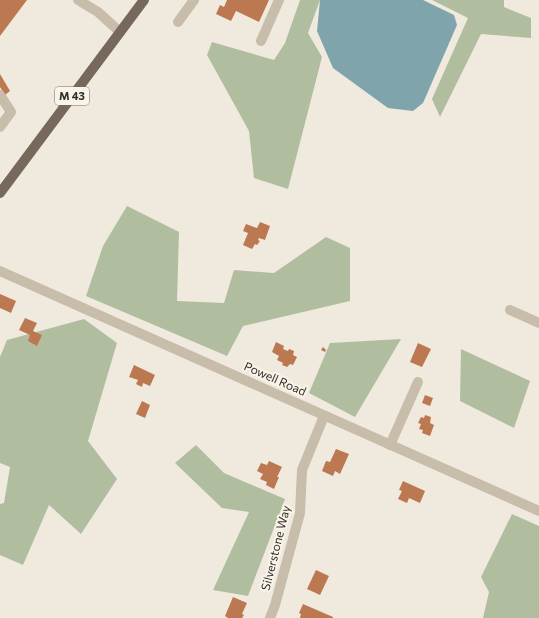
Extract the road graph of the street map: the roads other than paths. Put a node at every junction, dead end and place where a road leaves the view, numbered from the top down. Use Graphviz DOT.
graph roads {
  1 [pos="78,0"];
  2 [pos="144,0"];
  3 [pos="194,0"];
  4 [pos="279,0"];
  5 [pos="178,22"];
  6 [pos="120,32"];
  7 [pos="261,41"];
  8 [pos="0,95"];
  9 [pos="0,127"];
  10 [pos="0,193"];
  11 [pos="0,271"];
  12 [pos="510,310"];
  13 [pos="539,323"];
  14 [pos="418,382"];
  15 [pos="324,416"];
  16 [pos="390,445"];
  17 [pos="539,511"];
  18 [pos="270,618"];
  1 -- 6 [label="street"];
  2 -- 6 [label="main road, M 43"];
  3 -- 5 [label="street"];
  4 -- 7 [label="street"];
  6 -- 10 [label="main road, M 43"];
  8 -- 9 [label="street"];
  11 -- 15 [label="street, Powell Road"];
  12 -- 13 [label="street"];
  14 -- 16 [label="street"];
  15 -- 16 [label="street, Powell Road"];
  15 -- 18 [label="street, Silverstone Way"];
  16 -- 17 [label="street, Powell Road"];
}
